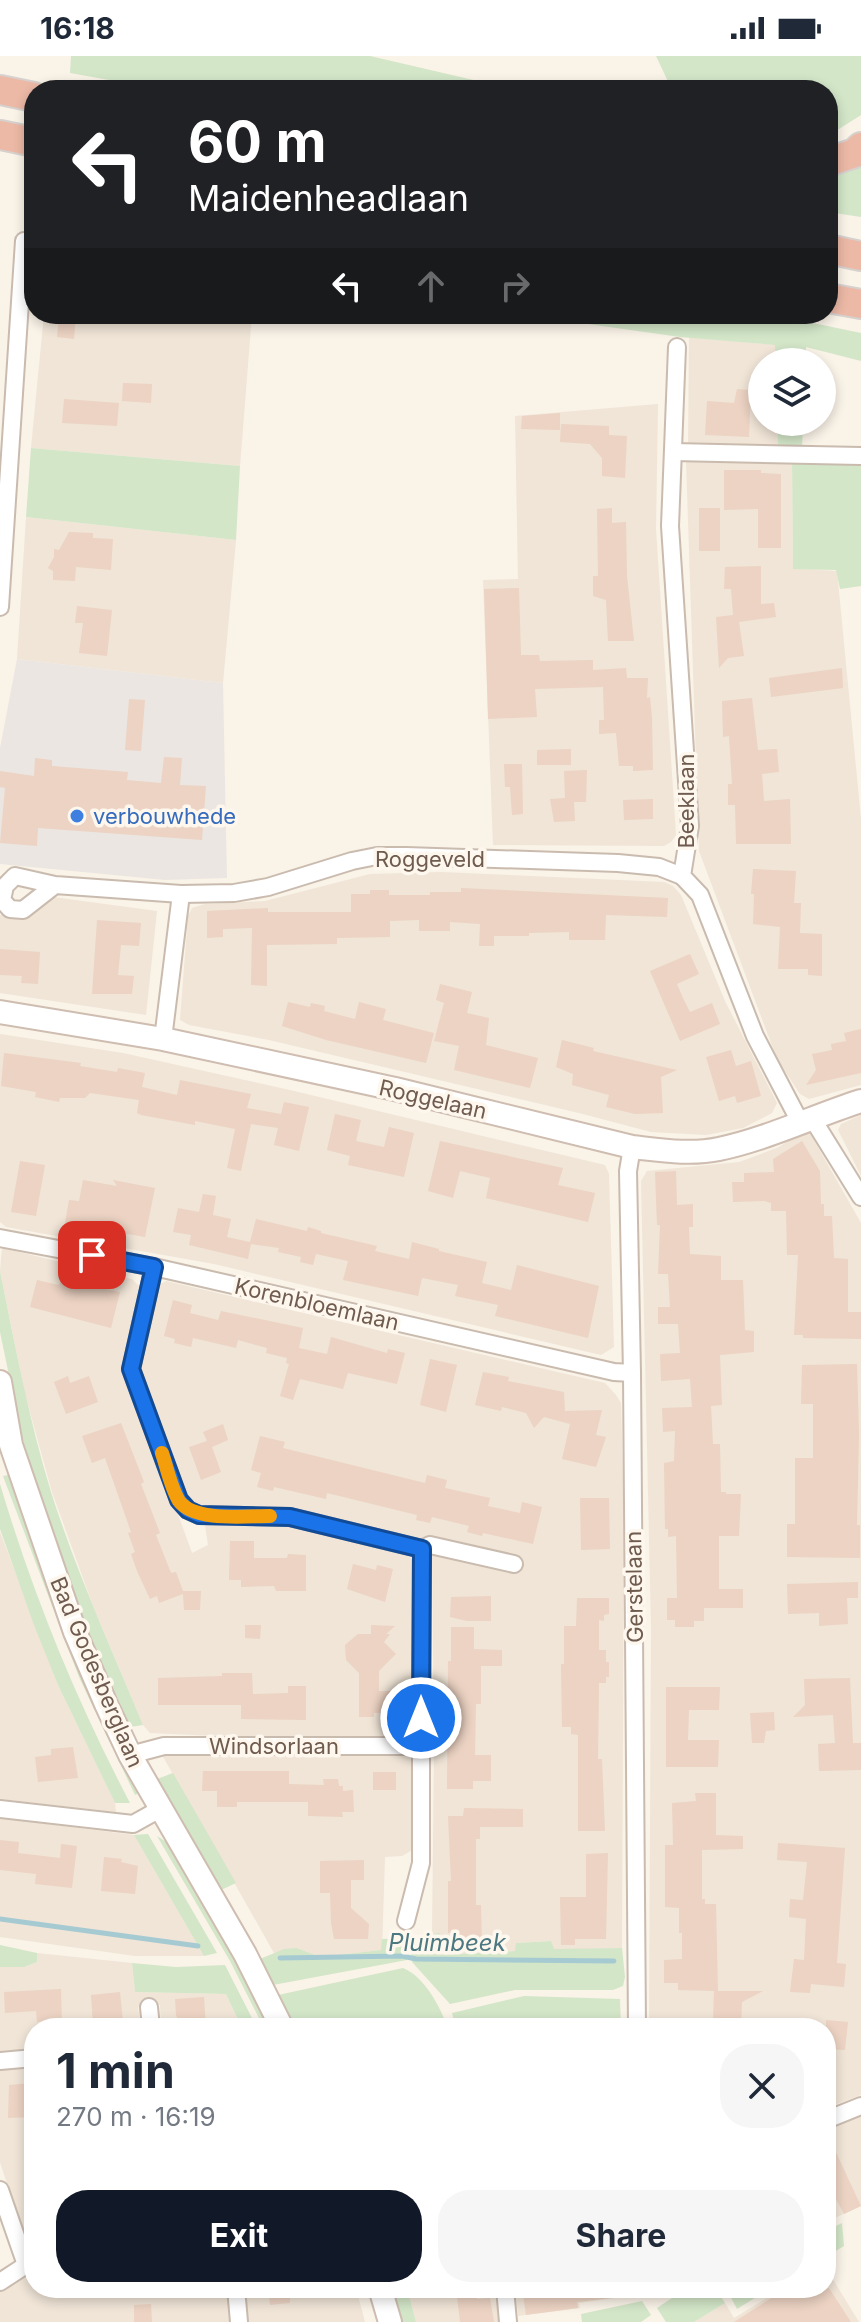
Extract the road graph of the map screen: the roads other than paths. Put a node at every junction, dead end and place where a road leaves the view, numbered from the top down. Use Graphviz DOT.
graph roads {
  1 [pos="0,90"];
  2 [pos="24,95"];
  3 [pos="0,135"];
  4 [pos="24,140"];
  5 [pos="861,147"];
  6 [pos="838,159"];
  7 [pos="24,241"];
  8 [pos="838,251"];
  9 [pos="861,256"];
  10 [pos="838,300"];
  11 [pos="861,304"];
  12 [pos="677,347"];
  13 [pos="673,452"];
  14 [pos="861,456"];
  15 [pos="0,607"];
  16 [pos="682,876"];
  17 [pos="55,885"];
  18 [pos="181,894"];
  19 [pos="0,1012"];
  20 [pos="163,1039"];
  21 [pos="861,1101"];
  22 [pos="806,1120"];
  23 [pos="632,1147"];
  24 [pos="861,1197"];
  25 [pos="0,1238"];
  26 [pos="154,1267"];
  27 [pos="632,1373"];
  28 [pos="0,1382"];
  29 [pos="422,1549"];
  30 [pos="514,1564"];
  31 [pos="421,1746"];
  32 [pos="130,1755"];
  33 [pos="0,1809"];
  34 [pos="160,1809"];
  35 [pos="406,1921"];
  36 [pos="149,2007"];
  37 [pos="150,2018"];
  38 [pos="277,2018"];
  39 [pos="637,2018"];
  40 [pos="24,2059"];
  41 [pos="0,2061"];
  42 [pos="861,2106"];
  43 [pos="836,2116"];
  44 [pos="0,2190"];
  45 [pos="24,2249"];
  46 [pos="24,2268"];
  47 [pos="0,2282"];
  48 [pos="237,2298"];
  49 [pos="383,2298"];
  50 [pos="506,2298"];
  51 [pos="239,2322"];
  52 [pos="390,2322"];
  53 [pos="508,2322"];
  1 -- 2 [label="highway"];
  3 -- 4 [label="highway"];
  5 -- 6 [label="highway"];
  7 -- 15 [label="street"];
  8 -- 9 [label="highway"];
  10 -- 11 [label="highway"];
  12 -- 13 [label="street, Beeklaan"];
  13 -- 14 [label="street"];
  13 -- 16 [label="street, Beeklaan"];
  16 -- 18 [label="street, Roggeveld"];
  16 -- 22 [label="street, Beeklaan"];
  17 -- 18 [label="street, Roggeveld"];
  18 -- 20 [label="street"];
  19 -- 20 [label="street, Roggelaan"];
  20 -- 23 [label="street, Roggelaan"];
  21 -- 22 [label="street, Roggelaan"];
  22 -- 23 [label="street, Roggelaan"];
  22 -- 24 [label="street, Beeklaan"];
  23 -- 27 [label="street, Gerstelaan"];
  25 -- 26 [label="street, Korenbloemlaan"];
  26 -- 27 [label="street, Korenbloemlaan"];
  26 -- 29 [label="street"];
  27 -- 39 [label="street, Gerstelaan"];
  28 -- 32 [label="street, Bad Godesberglaan"];
  29 -- 30 [label="street"];
  29 -- 31 [label="street"];
  31 -- 32 [label="street, Windsorlaan"];
  31 -- 35 [label="street"];
  32 -- 34 [label="street, Bad Godesberglaan"];
  33 -- 34 [label="street"];
  34 -- 38 [label="street, Bad Godesberglaan"];
  36 -- 37 [label="street"];
  40 -- 41 [label="street"];
  42 -- 43 [label="street"];
  44 -- 45 [label="street"];
  46 -- 47 [label="street"];
  48 -- 51 [label="street"];
  49 -- 52 [label="street"];
  50 -- 53 [label="street"];
}
